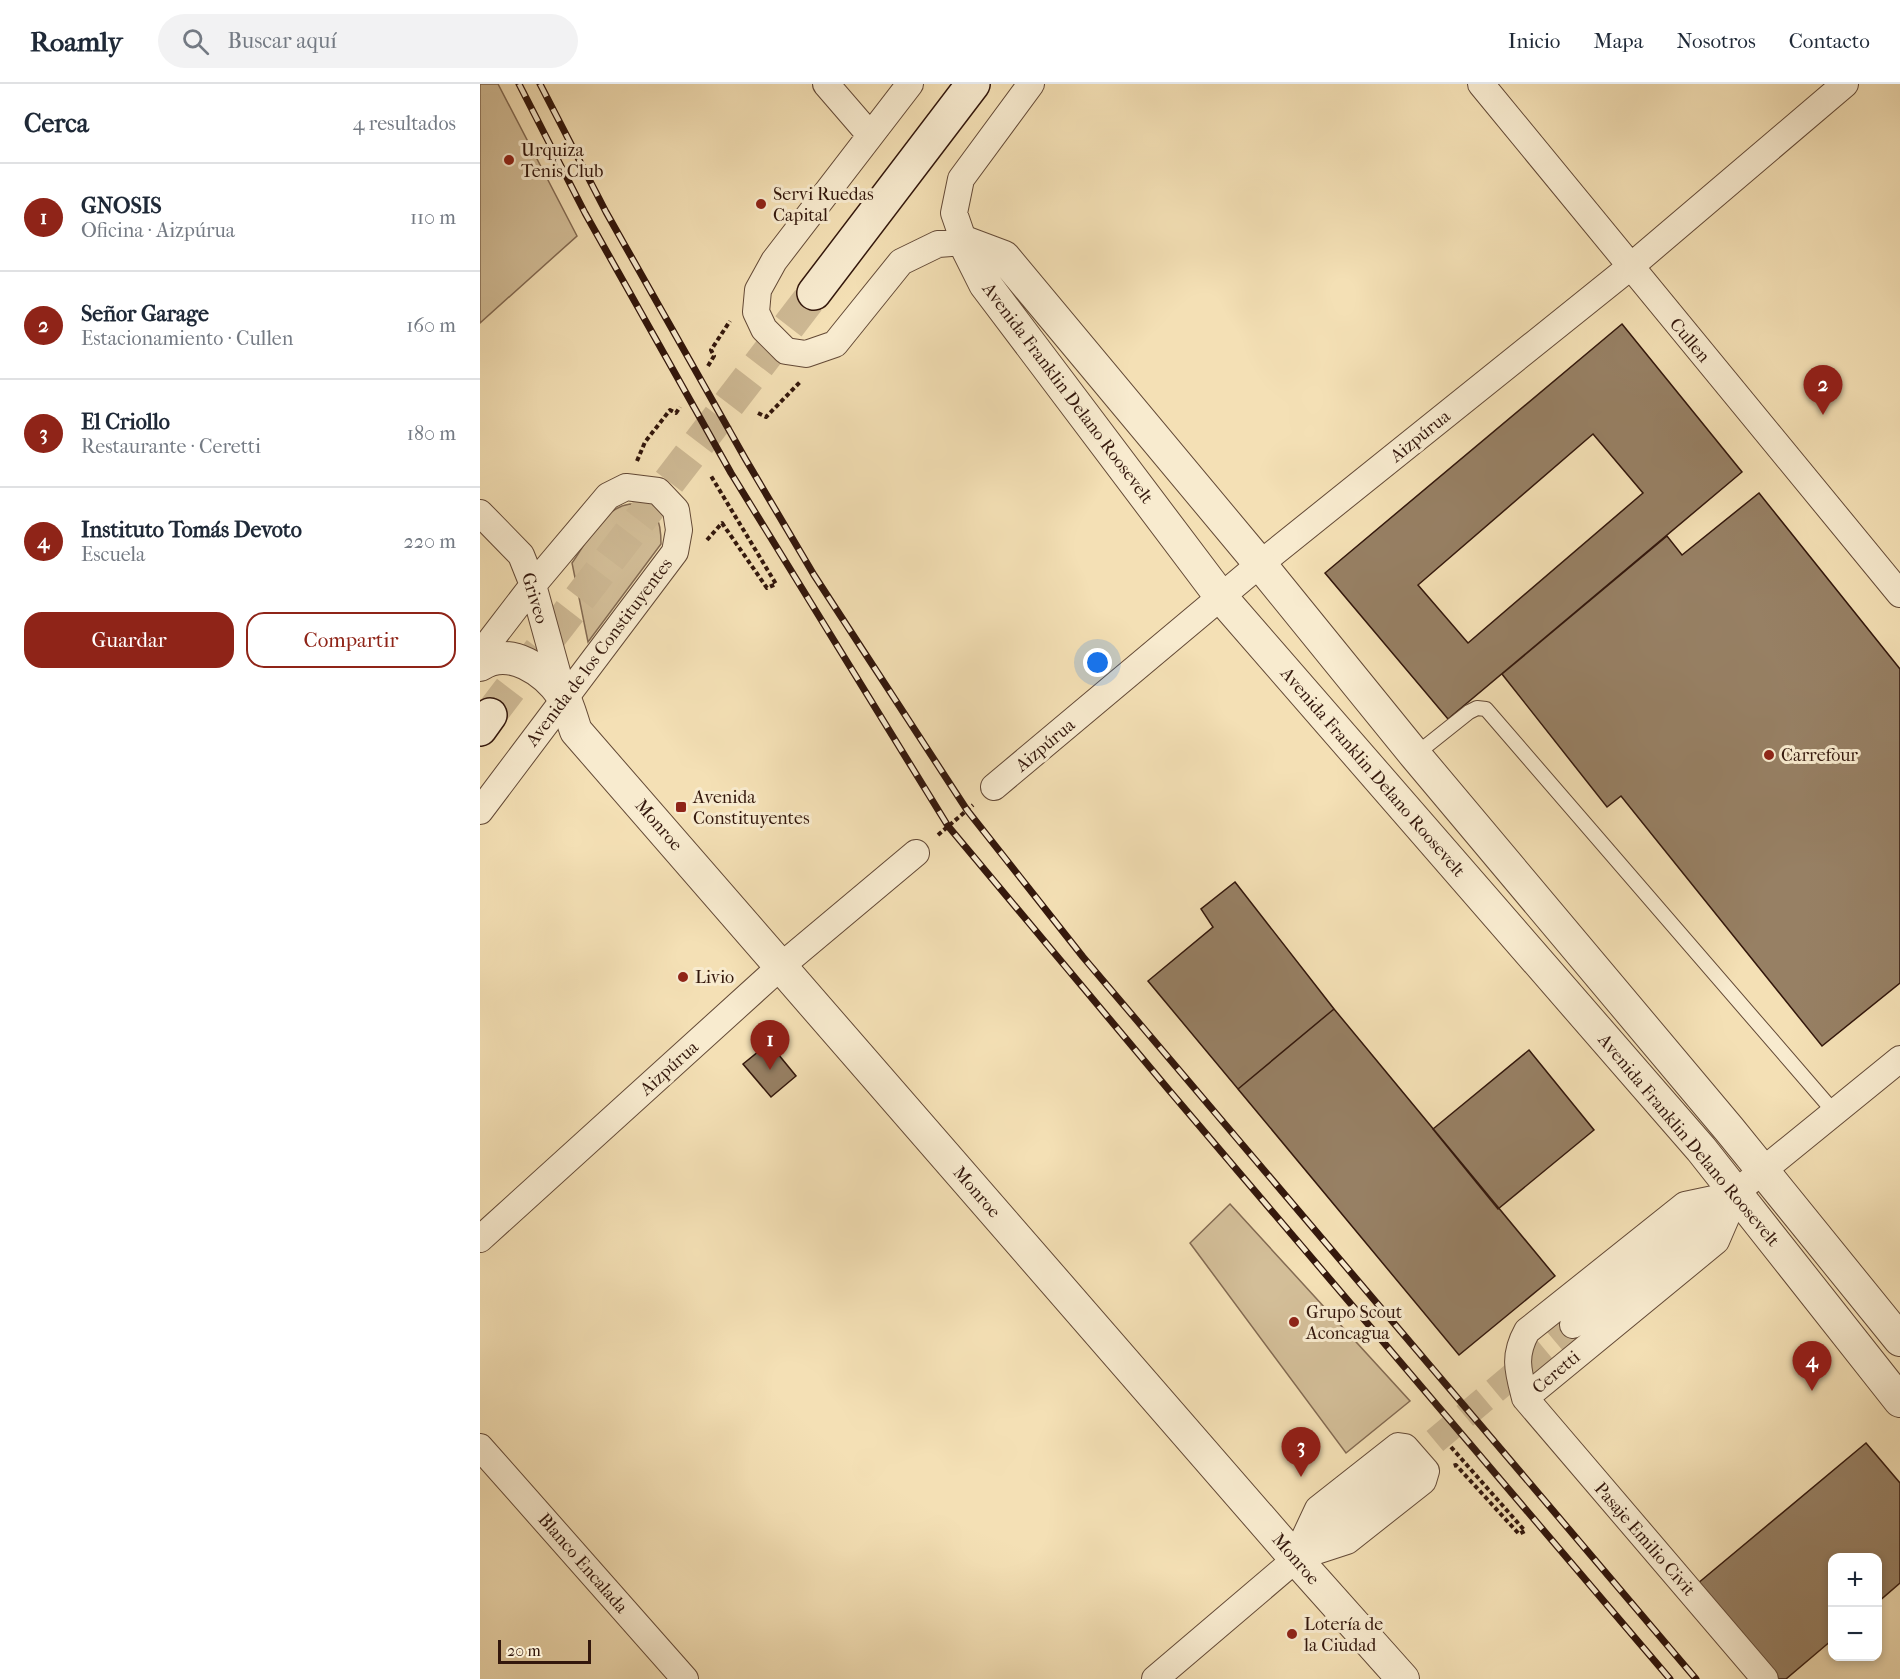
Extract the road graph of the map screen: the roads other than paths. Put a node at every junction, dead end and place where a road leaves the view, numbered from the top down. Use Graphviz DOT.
graph roads {
  1 [pos="826,84"];
  2 [pos="910,84"];
  3 [pos="973,84"];
  4 [pos="1031,84"];
  5 [pos="1481,84"];
  6 [pos="1845,84"];
  7 [pos="870,135"];
  8 [pos="964,242"];
  9 [pos="1630,267"];
  10 [pos="814,293"];
  11 [pos="480,513"];
  12 [pos="1260,564"];
  13 [pos="532,585"];
  14 [pos="1900,594"];
  15 [pos="1221,597"];
  16 [pos="480,654"];
  17 [pos="480,665"];
  18 [pos="564,697"];
  19 [pos="1415,755"];
  20 [pos="994,787"];
  21 [pos="480,811"];
  22 [pos="916,853"];
  23 [pos="780,966"];
  24 [pos="1900,1059"];
  25 [pos="1835,1113"];
  26 [pos="1764,1173"];
  27 [pos="1737,1194"];
  28 [pos="480,1239"];
  29 [pos="1573,1325"];
  30 [pos="1900,1340"];
  31 [pos="1524,1398"];
  32 [pos="1900,1401"];
  33 [pos="480,1447"];
  34 [pos="1295,1558"];
  35 [pos="685,1679"];
  36 [pos="1155,1679"];
  37 [pos="1403,1679"];
  38 [pos="1765,1679"];
  1 -- 7 [label="street"];
  2 -- 7 [label="street"];
  3 -- 10 [label="main road"];
  4 -- 8 [label="street"];
  5 -- 9 [label="street, Cullen"];
  6 -- 9 [label="street, Aizpúrua"];
  7 -- 8 [label="street"];
  8 -- 12 [label="street, Avenida Franklin Delano Roosevelt"];
  8 -- 15 [label="street, Avenida Franklin Delano Roosevelt"];
  9 -- 12 [label="street, Aizpúrua"];
  9 -- 14 [label="street, Cullen"];
  11 -- 13 [label="street, Griveo"];
  12 -- 15 [label="street, Aizpúrua"];
  12 -- 19 [label="street, Avenida Franklin Delano Roosevelt"];
  13 -- 16 [label="street"];
  13 -- 18 [label="street, Griveo"];
  13 -- 18 [label="street, Avenida de los Constituyentes"];
  15 -- 20 [label="street, Aizpúrua"];
  15 -- 27 [label="street, Avenida Franklin Delano Roosevelt"];
  17 -- 18 [label="street"];
  18 -- 21 [label="street, Avenida de los Constituyentes"];
  18 -- 23 [label="street, Monroe"];
  19 -- 25 [label="lane"];
  19 -- 26 [label="street, Avenida Franklin Delano Roosevelt"];
  22 -- 23 [label="street, Aizpúrua"];
  23 -- 28 [label="street, Aizpúrua"];
  23 -- 34 [label="street, Monroe"];
  24 -- 25 [label="street, Ceretti"];
  25 -- 26 [label="street, Ceretti"];
  26 -- 27 [label="street, Ceretti"];
  26 -- 30 [label="street, Avenida Franklin Delano Roosevelt"];
  27 -- 29 [label="street, Ceretti"];
  27 -- 31 [label="street, Ceretti"];
  27 -- 31 [label="street, Ceretti"];
  27 -- 32 [label="street, Avenida Franklin Delano Roosevelt"];
  31 -- 38 [label="street, Pasaje Emilio Civit"];
  33 -- 35 [label="street, Blanco Encalada"];
  34 -- 34 [label="street"];
  34 -- 36 [label="street"];
  34 -- 37 [label="street, Monroe"];
}
